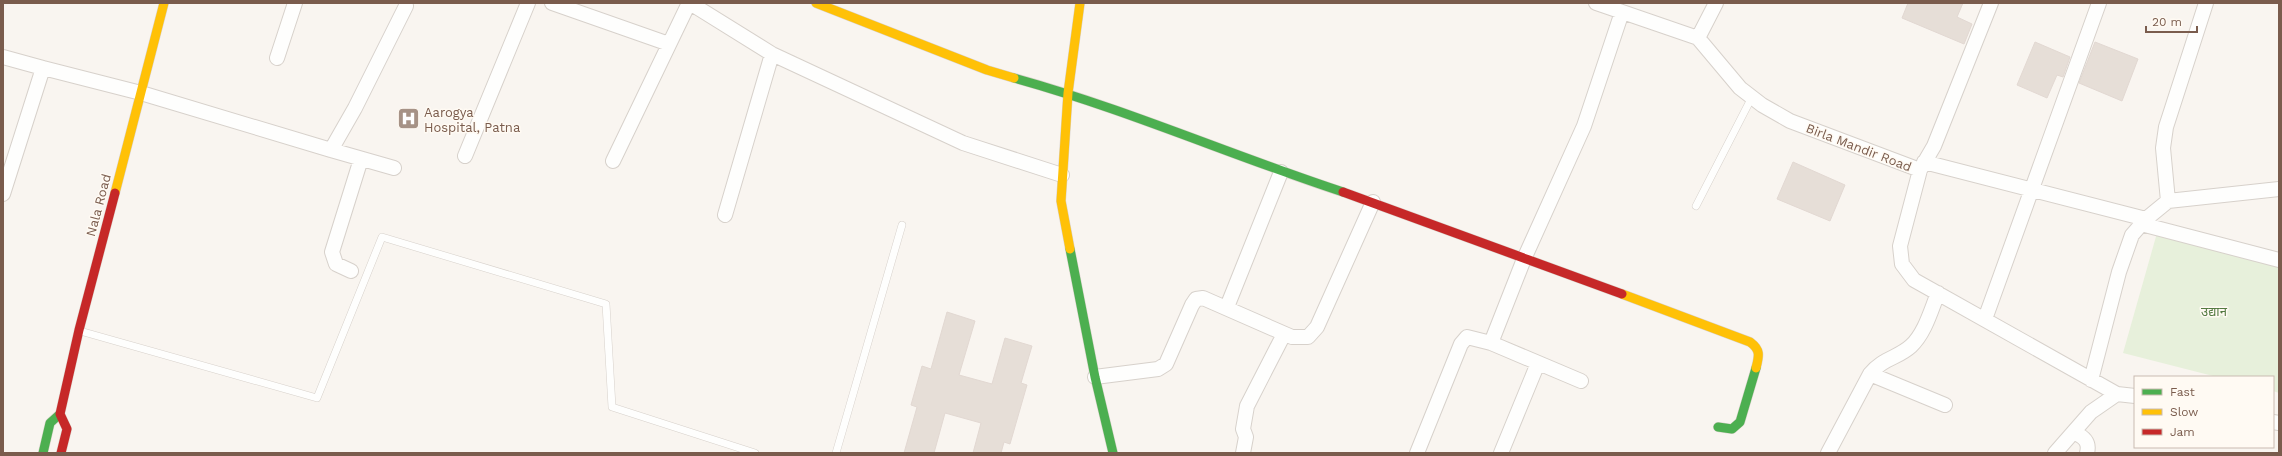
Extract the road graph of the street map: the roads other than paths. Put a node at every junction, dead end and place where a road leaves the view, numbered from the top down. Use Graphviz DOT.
graph roads {
  1 [pos="164,3"];
  2 [pos="295,3"];
  3 [pos="528,3"];
  4 [pos="552,3"];
  5 [pos="690,3"];
  6 [pos="816,3"];
  7 [pos="1080,3"];
  8 [pos="1596,3"];
  9 [pos="1716,3"];
  10 [pos="1991,3"];
  11 [pos="2099,3"];
  12 [pos="2206,3"];
  13 [pos="406,6"];
  14 [pos="1068,10"];
  15 [pos="1622,12"];
  16 [pos="1075,30"];
  17 [pos="1698,38"];
  18 [pos="669,44"];
  19 [pos="772,54"];
  20 [pos="3,57"];
  21 [pos="277,58"];
  22 [pos="42,68"];
  23 [pos="141,93"];
  24 [pos="1068,93"];
  25 [pos="1752,97"];
  26 [pos="331,150"];
  27 [pos="465,156"];
  28 [pos="361,159"];
  29 [pos="613,161"];
  30 [pos="1922,166"];
  31 [pos="394,168"];
  32 [pos="1281,172"];
  33 [pos="1062,175"];
  34 [pos="2279,189"];
  35 [pos="2032,190"];
  36 [pos="3,194"];
  37 [pos="2168,201"];
  38 [pos="1373,202"];
  39 [pos="1696,206"];
  40 [pos="725,215"];
  41 [pos="2143,222"];
  42 [pos="902,225"];
  43 [pos="1524,259"];
  44 [pos="2279,260"];
  45 [pos="352,271"];
  46 [pos="1938,293"];
  47 [pos="1227,307"];
  48 [pos="1985,319"];
  49 [pos="79,330"];
  50 [pos="1284,334"];
  51 [pos="1491,343"];
  52 [pos="1538,362"];
  53 [pos="1870,374"];
  54 [pos="1095,377"];
  55 [pos="2091,380"];
  56 [pos="1581,381"];
  57 [pos="2117,394"];
  58 [pos="2134,396"];
  59 [pos="1945,405"];
  60 [pos="60,414"];
  61 [pos="1718,427"];
  62 [pos="2075,433"];
  63 [pos="43,453"];
  64 [pos="61,453"];
  65 [pos="755,453"];
  66 [pos="836,453"];
  67 [pos="1113,453"];
  68 [pos="1243,453"];
  69 [pos="1417,453"];
  70 [pos="1501,453"];
  71 [pos="1828,453"];
  72 [pos="2055,453"];
  73 [pos="2087,453"];
  1 -- 23 [label="street, Nala Road"];
  2 -- 21 [label="street"];
  3 -- 27 [label="street"];
  4 -- 18 [label="street"];
  5 -- 18 [label="street"];
  5 -- 19 [label="street"];
  6 -- 24 [label="street"];
  7 -- 16 [label="street"];
  8 -- 15 [label="street"];
  9 -- 17 [label="street"];
  10 -- 30 [label="street"];
  11 -- 35 [label="street"];
  12 -- 37 [label="street"];
  13 -- 26 [label="street"];
  14 -- 16 [label="street"];
  15 -- 17 [label="street"];
  15 -- 43 [label="street"];
  16 -- 24 [label="street"];
  17 -- 25 [label="street, Birla Mandir Road"];
  18 -- 29 [label="street"];
  19 -- 33 [label="street"];
  19 -- 40 [label="street"];
  20 -- 22 [label="street"];
  22 -- 23 [label="street"];
  22 -- 36 [label="street"];
  23 -- 26 [label="street"];
  23 -- 49 [label="street, Nala Road"];
  24 -- 32 [label="street"];
  24 -- 33 [label="street"];
  25 -- 30 [label="street, Birla Mandir Road"];
  25 -- 39 [label="lane"];
  26 -- 28 [label="street"];
  28 -- 31 [label="street"];
  28 -- 45 [label="street"];
  30 -- 35 [label="street"];
  30 -- 46 [label="street, Birla Mandir Road"];
  32 -- 38 [label="street"];
  32 -- 47 [label="street"];
  33 -- 54 [label="street"];
  34 -- 37 [label="street"];
  35 -- 41 [label="street"];
  35 -- 48 [label="street"];
  37 -- 41 [label="street"];
  38 -- 43 [label="street"];
  38 -- 50 [label="street"];
  41 -- 44 [label="street"];
  41 -- 55 [label="street"];
  42 -- 66 [label="lane"];
  43 -- 51 [label="street"];
  43 -- 61 [label="street"];
  46 -- 48 [label="street, Birla Mandir Road"];
  46 -- 53 [label="street"];
  47 -- 50 [label="street"];
  47 -- 54 [label="street"];
  48 -- 55 [label="street, Birla Mandir Road"];
  49 -- 60 [label="street, Nala Road"];
  49 -- 65 [label="lane"];
  50 -- 68 [label="street"];
  51 -- 52 [label="street"];
  51 -- 69 [label="street"];
  52 -- 56 [label="street"];
  52 -- 70 [label="street"];
  53 -- 59 [label="street"];
  53 -- 71 [label="street"];
  54 -- 67 [label="street"];
  55 -- 57 [label="street, Birla Mandir Road"];
  57 -- 58 [label="street"];
  57 -- 62 [label="street"];
  60 -- 63 [label="street"];
  60 -- 64 [label="street"];
  62 -- 72 [label="street"];
  62 -- 73 [label="street"];
}
